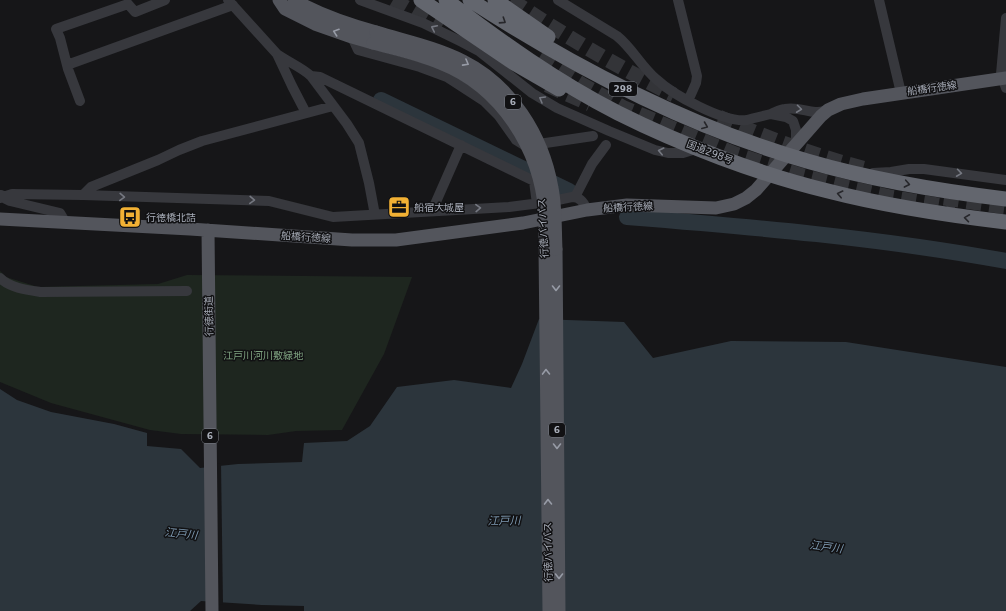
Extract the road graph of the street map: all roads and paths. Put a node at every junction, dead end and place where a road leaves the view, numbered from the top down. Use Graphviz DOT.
graph roads {
  1 [pos="165,0"];
  2 [pos="279,0"];
  3 [pos="294,0"];
  4 [pos="360,0"];
  5 [pos="421,0"];
  6 [pos="446,0"];
  7 [pos="470,0"];
  8 [pos="495,0"];
  9 [pos="558,0"];
  10 [pos="678,0"];
  11 [pos="878,0"];
  12 [pos="231,3"];
  13 [pos="1006,18"];
  14 [pos="352,37"];
  15 [pos="374,38"];
  16 [pos="277,54"];
  17 [pos="67,64"];
  18 [pos="311,76"];
  19 [pos="1005,82"];
  20 [pos="901,93"];
  21 [pos="80,101"];
  22 [pos="688,101"];
  23 [pos="333,106"];
  24 [pos="663,108"];
  25 [pos="828,110"];
  26 [pos="617,112"];
  27 [pos="306,113"];
  28 [pos="771,114"];
  29 [pos="593,136"];
  30 [pos="461,145"];
  31 [pos="532,145"];
  32 [pos="606,145"];
  33 [pos="699,148"];
  34 [pos="792,150"];
  35 [pos="851,172"];
  36 [pos="771,175"];
  37 [pos="1006,180"];
  38 [pos="83,195"];
  39 [pos="1,196"];
  40 [pos="575,197"];
  41 [pos="1006,199"];
  42 [pos="548,202"];
  43 [pos="537,204"];
  44 [pos="587,210"];
  45 [pos="432,211"];
  46 [pos="375,215"];
  47 [pos="0,219"];
  48 [pos="1006,222"];
  49 [pos="66,223"];
  50 [pos="208,230"];
  51 [pos="0,278"];
  52 [pos="187,291"];
  53 [pos="212,611"];
  54 [pos="549,611"];
  55 [pos="559,611"];
  1 -- 17 [label="street"];
  14 -- 2 [label="main road, 行徳バイパス / 6, one-way"];
  3 -- 15 [label="main road, 行徳バイパス / 6"];
  33 -- 4 [label="street, one-way"];
  5 -- 26 [label="highway, 298"];
  6 -- 26 [label="highway, 国道298号 / 298"];
  7 -- 24 [label="highway, 298, one-way"];
  8 -- 24 [label="highway, 298"];
  9 -- 22 [label="street"];
  10 -- 22 [label="street"];
  11 -- 20 [label="street"];
  12 -- 16 [label="street"];
  12 -- 17 [label="street"];
  13 -- 19 [label="street"];
  14 -- 15 [label="main road, 行徳バイパス / 6"];
  14 -- 31 [label="street"];
  54 -- 15 [label="main road, 行徳バイパス / 6, one-way, bridge"];
  15 -- 55 [label="main road, 行徳バイパス / 6, one-way, bridge"];
  16 -- 18 [label="street"];
  16 -- 27 [label="street"];
  17 -- 21 [label="street"];
  18 -- 23 [label="street"];
  18 -- 30 [label="street"];
  19 -- 20 [label="main road, 船橋行徳線"];
  20 -- 25 [label="main road, 船橋行徳線"];
  22 -- 28 [label="street"];
  23 -- 27 [label="street"];
  23 -- 46 [label="street"];
  24 -- 34 [label="highway, 298, one-way"];
  28 -- 25 [label="street, one-way"];
  25 -- 34 [label="main road, 船橋行徳線"];
  26 -- 33 [label="highway, 国道298号 / 298"];
  27 -- 38 [label="street"];
  28 -- 34 [label="street"];
  29 -- 31 [label="street"];
  30 -- 43 [label="street"];
  30 -- 45 [label="street"];
  31 -- 42 [label="street"];
  32 -- 40 [label="street"];
  33 -- 36 [label="highway, 国道298号 / 298"];
  34 -- 35 [label="highway, 298"];
  34 -- 36 [label="main road, 船橋行徳線"];
  35 -- 37 [label="street, one-way"];
  35 -- 41 [label="highway, 298, one-way"];
  36 -- 44 [label="main road, 船橋行徳線"];
  48 -- 36 [label="highway, 国道298号 / 298, one-way"];
  38 -- 39 [label="street"];
  38 -- 46 [label="street, one-way"];
  39 -- 49 [label="street"];
  40 -- 42 [label="street"];
  40 -- 44 [label="street"];
  42 -- 43 [label="street"];
  45 -- 43 [label="street, one-way"];
  44 -- 50 [label="main road, 船橋行徳線"];
  45 -- 46 [label="street"];
  47 -- 49 [label="main road"];
  49 -- 50 [label="main road"];
  50 -- 53 [label="main road, 行徳街道 / 6"];
  51 -- 52 [label="street"];
}
